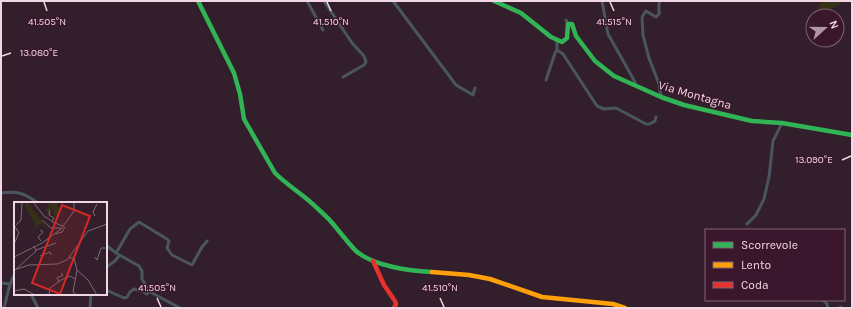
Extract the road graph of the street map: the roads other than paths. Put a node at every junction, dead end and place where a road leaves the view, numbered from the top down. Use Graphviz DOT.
graph roads {
  1 [pos="198,1"];
  2 [pos="307,1"];
  3 [pos="324,1"];
  4 [pos="393,1"];
  5 [pos="494,1"];
  6 [pos="602,1"];
  7 [pos="659,1"];
  8 [pos="323,30"];
  9 [pos="557,41"];
  10 [pos="558,50"];
  11 [pos="343,77"];
  12 [pos="546,80"];
  13 [pos="636,86"];
  14 [pos="475,88"];
  15 [pos="661,97"];
  16 [pos="656,117"];
  17 [pos="782,122"];
  18 [pos="852,135"];
  19 [pos="1,193"];
  20 [pos="37,202"];
  21 [pos="747,224"];
  22 [pos="207,242"];
  23 [pos="107,246"];
  24 [pos="116,253"];
  25 [pos="119,256"];
  26 [pos="374,261"];
  27 [pos="108,266"];
  28 [pos="14,276"];
  29 [pos="1,283"];
  30 [pos="10,284"];
  31 [pos="107,290"];
  32 [pos="150,291"];
  33 [pos="32,295"];
  34 [pos="91,295"];
  35 [pos="3,307"];
  36 [pos="38,308"];
  37 [pos="90,308"];
  38 [pos="180,308"];
  39 [pos="394,308"];
  40 [pos="625,308"];
  1 -- 26 [label="main road"];
  2 -- 8 [label="street"];
  3 -- 11 [label="street"];
  4 -- 14 [label="street"];
  5 -- 9 [label="main road"];
  6 -- 13 [label="street"];
  7 -- 15 [label="street"];
  9 -- 10 [label="street"];
  9 -- 13 [label="main road, Via Montagna"];
  10 -- 12 [label="street"];
  10 -- 16 [label="street"];
  13 -- 15 [label="main road, Via Montagna"];
  15 -- 17 [label="main road, Via Montagna"];
  17 -- 18 [label="main road, Via Montagna"];
  17 -- 21 [label="street"];
  19 -- 20 [label="street"];
  22 -- 24 [label="street"];
  23 -- 24 [label="street"];
  24 -- 25 [label="street"];
  25 -- 27 [label="street"];
  25 -- 32 [label="street"];
  26 -- 39 [label="main road"];
  26 -- 40 [label="main road"];
  28 -- 30 [label="street"];
  29 -- 30 [label="street"];
  30 -- 35 [label="street"];
  31 -- 32 [label="street"];
  32 -- 38 [label="street"];
  33 -- 36 [label="street"];
  34 -- 37 [label="street"];
}
